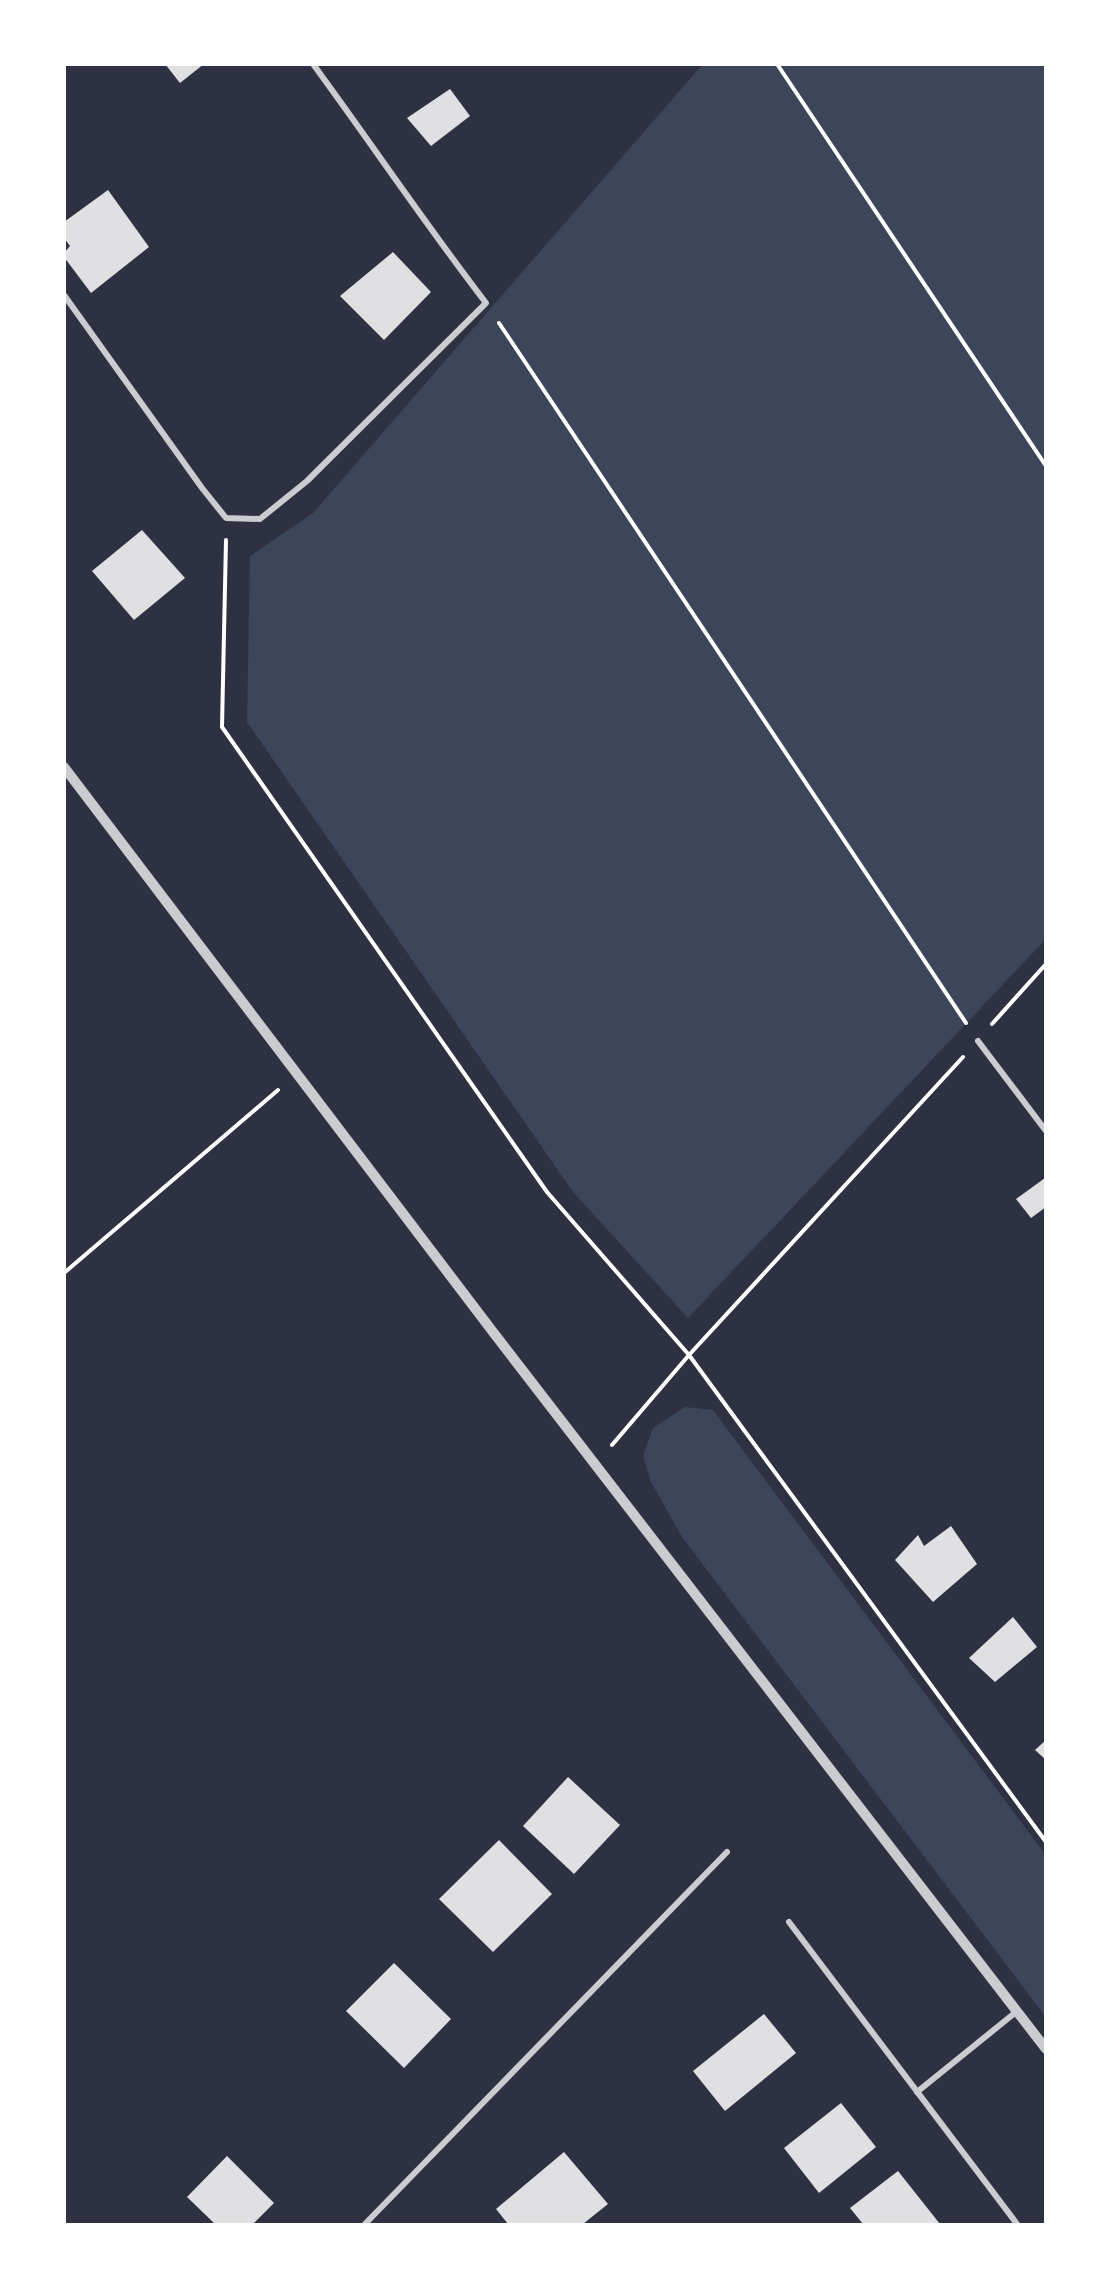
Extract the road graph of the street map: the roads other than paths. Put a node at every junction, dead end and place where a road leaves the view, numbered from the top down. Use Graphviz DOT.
graph roads {
  1 [pos="313,64"];
  2 [pos="64,295"];
  3 [pos="64,767"];
  4 [pos="978,1041"];
  5 [pos="1046,1131"];
  6 [pos="727,1852"];
  7 [pos="789,1922"];
  8 [pos="1016,2012"];
  9 [pos="1046,2049"];
  10 [pos="917,2092"];
  11 [pos="365,2224"];
  12 [pos="1017,2224"];
  1 -- 2 [label="street"];
  3 -- 8 [label="street"];
  4 -- 5 [label="street"];
  6 -- 11 [label="street"];
  7 -- 10 [label="street"];
  8 -- 9 [label="street"];
  8 -- 10 [label="street"];
  10 -- 12 [label="street"];
}
